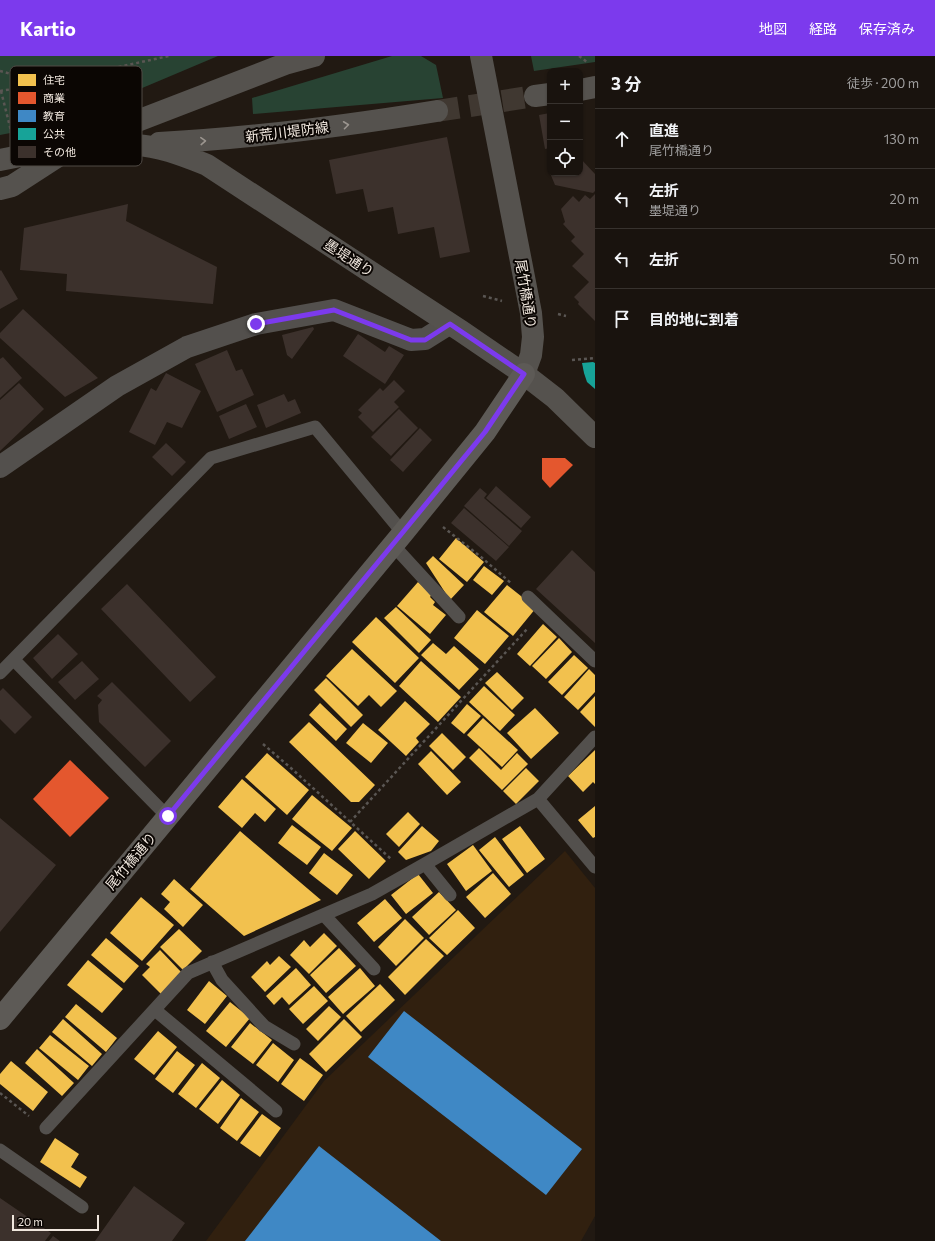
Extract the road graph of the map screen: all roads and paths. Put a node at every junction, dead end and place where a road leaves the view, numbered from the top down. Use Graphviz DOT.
graph roads {
  1 [pos="169,56"];
  2 [pos="314,56"];
  3 [pos="481,56"];
  4 [pos="123,66"];
  5 [pos="0,70"];
  6 [pos="10,74"];
  7 [pos="595,88"];
  8 [pos="583,90"];
  9 [pos="1,91"];
  10 [pos="437,111"];
  11 [pos="142,119"];
  12 [pos="10,127"];
  13 [pos="142,144"];
  14 [pos="142,145"];
  15 [pos="10,158"];
  16 [pos="0,160"];
  17 [pos="43,166"];
  18 [pos="0,189"];
  19 [pos="450,324"];
  20 [pos="595,358"];
  21 [pos="572,360"];
  22 [pos="524,374"];
  23 [pos="595,437"];
  24 [pos="0,467"];
  25 [pos="443,527"];
  26 [pos="398,539"];
  27 [pos="528,597"];
  28 [pos="543,611"];
  29 [pos="459,617"];
  30 [pos="14,660"];
  31 [pos="595,661"];
  32 [pos="0,673"];
  33 [pos="595,737"];
  34 [pos="263,744"];
  35 [pos="538,799"];
  36 [pos="168,816"];
  37 [pos="350,822"];
  38 [pos="425,864"];
  39 [pos="595,868"];
  40 [pos="407,875"];
  41 [pos="450,895"];
  42 [pos="324,915"];
  43 [pos="212,962"];
  44 [pos="374,969"];
  45 [pos="155,1010"];
  46 [pos="0,1019"];
  47 [pos="294,1044"];
  48 [pos="0,1093"];
  49 [pos="276,1111"];
  50 [pos="46,1128"];
  51 [pos="0,1150"];
  52 [pos="82,1207"];
  1 -- 4 [label="path"];
  2 -- 11 [label="main road"];
  3 -- 22 [label="main road, 尾竹橋通り"];
  5 -- 6 [label="path"];
  7 -- 8 [label="main road"];
  9 -- 12 [label="path"];
  13 -- 10 [label="main road, 新荒川堤防線, one-way"];
  14 -- 19 [label="main road, 墨堤通り"];
  15 -- 16 [label="main road"];
  17 -- 18 [label="main road"];
  19 -- 22 [label="main road, 墨堤通り"];
  19 -- 24 [label="street"];
  20 -- 21 [label="path"];
  22 -- 23 [label="main road, 墨堤通り"];
  22 -- 26 [label="main road, 尾竹橋通り"];
  25 -- 27 [label="path"];
  26 -- 29 [label="lane"];
  26 -- 30 [label="lane"];
  26 -- 36 [label="main road, 尾竹橋通り"];
  27 -- 28 [label="lane"];
  28 -- 31 [label="lane"];
  28 -- 37 [label="path"];
  30 -- 32 [label="lane"];
  30 -- 36 [label="lane"];
  33 -- 35 [label="lane"];
  34 -- 37 [label="path"];
  35 -- 38 [label="lane"];
  35 -- 39 [label="lane"];
  36 -- 46 [label="main road, 尾竹橋通り"];
  37 -- 40 [label="path"];
  38 -- 40 [label="lane"];
  38 -- 41 [label="lane"];
  40 -- 42 [label="lane"];
  42 -- 43 [label="lane"];
  42 -- 44 [label="lane"];
  43 -- 45 [label="lane"];
  43 -- 47 [label="lane"];
  45 -- 49 [label="lane"];
  45 -- 50 [label="lane"];
  48 -- 50 [label="path"];
  51 -- 52 [label="lane"];
}
